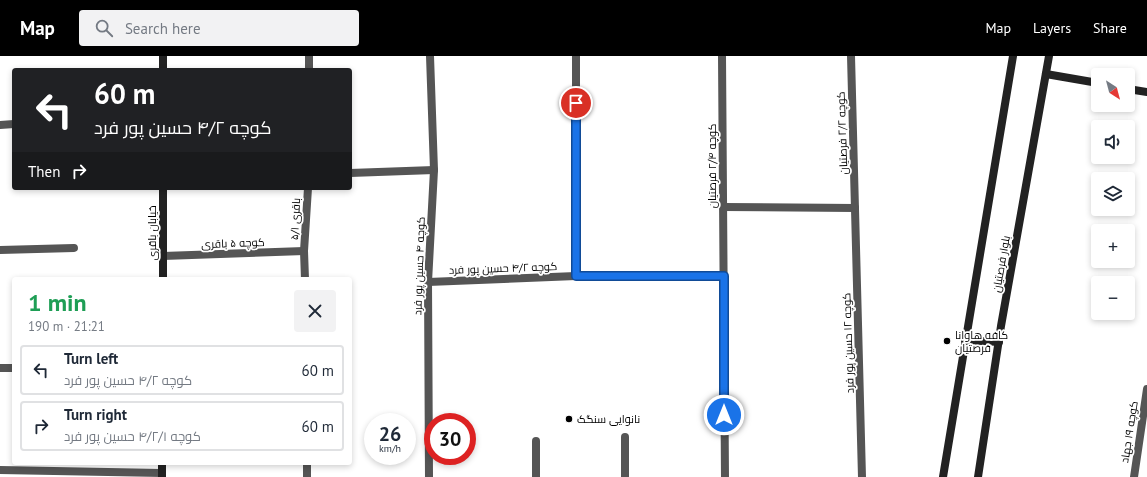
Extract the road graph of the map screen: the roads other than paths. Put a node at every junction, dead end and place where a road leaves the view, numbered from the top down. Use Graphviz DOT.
graph roads {
  1 [pos="164,56"];
  2 [pos="309,56"];
  3 [pos="430,56"];
  4 [pos="576,56"];
  5 [pos="722,56"];
  6 [pos="851,56"];
  7 [pos="1013,56"];
  8 [pos="1049,56"];
  9 [pos="163,68"];
  10 [pos="309,68"];
  11 [pos="1046,74"];
  12 [pos="1091,82"];
  13 [pos="1135,90"];
  14 [pos="1147,92"];
  15 [pos="12,124"];
  16 [pos="0,125"];
  17 [pos="434,170"];
  18 [pos="352,173"];
  19 [pos="163,190"];
  20 [pos="308,190"];
  21 [pos="723,207"];
  22 [pos="855,208"];
  23 [pos="74,248"];
  24 [pos="0,250"];
  25 [pos="304,250"];
  26 [pos="163,256"];
  27 [pos="576,276"];
  28 [pos="724,276"];
  29 [pos="163,277"];
  30 [pos="305,277"];
  31 [pos="428,282"];
  32 [pos="965,340"];
  33 [pos="999,342"];
  34 [pos="0,368"];
  35 [pos="12,368"];
  36 [pos="1147,389"];
  37 [pos="625,437"];
  38 [pos="536,441"];
  39 [pos="307,465"];
  40 [pos="0,470"];
  41 [pos="162,475"];
  42 [pos="308,477"];
  43 [pos="429,477"];
  44 [pos="536,477"];
  45 [pos="625,477"];
  46 [pos="725,477"];
  47 [pos="862,477"];
  48 [pos="943,477"];
  49 [pos="978,477"];
  50 [pos="1134,477"];
  1 -- 9 [label="street"];
  2 -- 10 [label="street"];
  3 -- 17 [label="street, کوچه ۴ حسین پور فرد"];
  4 -- 27 [label="street"];
  5 -- 21 [label="street, کوچه ۲/۴ فرصتیان"];
  6 -- 22 [label="street, کوچه ۲/۲ فرصتیان"];
  7 -- 32 [label="street, بلوار فرصتیان"];
  8 -- 11 [label="street, بلوار فرصتیان"];
  11 -- 12 [label="street"];
  11 -- 33 [label="street, بلوار فرصتیان"];
  13 -- 14 [label="street"];
  15 -- 16 [label="street"];
  17 -- 18 [label="street"];
  17 -- 31 [label="street, کوچه ۴ حسین پور فرد"];
  19 -- 26 [label="street, خیابان باقری"];
  20 -- 25 [label="street, باقری ۵/۱"];
  21 -- 22 [label="street"];
  21 -- 28 [label="street, کوچه ۲/۴ فرصتیان"];
  22 -- 47 [label="street, کوچه ۱۲ حسین پور فرد"];
  23 -- 24 [label="street"];
  25 -- 26 [label="street, کوچه ۵ باقری"];
  25 -- 30 [label="street, باقری ۵/۱"];
  26 -- 29 [label="street, خیابان باقری"];
  27 -- 28 [label="street, کوچه ۴/۲ حسین پور فرد"];
  27 -- 31 [label="street, کوچه ۴/۲ حسین پور فرد"];
  28 -- 46 [label="street, کوچه ۲/۴ فرصتیان"];
  31 -- 43 [label="street, کوچه ۴ حسین پور فرد"];
  32 -- 33 [label="street"];
  32 -- 48 [label="street, بلوار فرصتیان"];
  33 -- 49 [label="street, بلوار فرصتیان"];
  34 -- 35 [label="street"];
  36 -- 50 [label="street, کوچه ۱۹ جهاد"];
  37 -- 45 [label="street"];
  38 -- 44 [label="street"];
  39 -- 42 [label="street"];
  40 -- 41 [label="street"];
}
